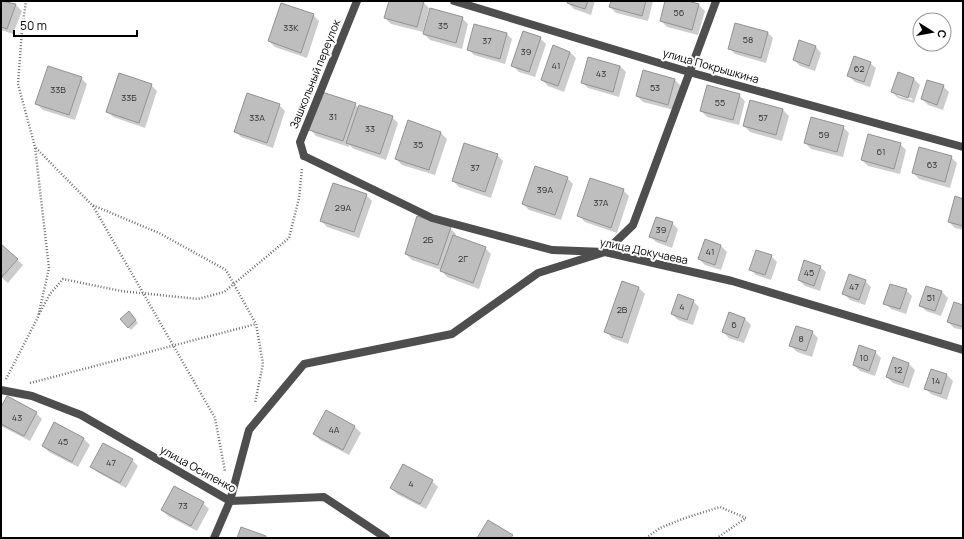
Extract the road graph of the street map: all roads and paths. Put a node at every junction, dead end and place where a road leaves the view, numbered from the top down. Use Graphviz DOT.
graph roads {
  1 [pos="26,1"];
  2 [pos="356,1"];
  3 [pos="454,1"];
  4 [pos="716,1"];
  5 [pos="689,72"];
  6 [pos="35,147"];
  7 [pos="963,147"];
  8 [pos="304,156"];
  9 [pos="92,205"];
  10 [pos="605,252"];
  11 [pos="38,318"];
  12 [pos="256,324"];
  13 [pos="174,346"];
  14 [pos="963,350"];
  15 [pos="5,381"];
  16 [pos="24,384"];
  17 [pos="1,390"];
  18 [pos="254,408"];
  19 [pos="226,479"];
  20 [pos="230,502"];
  21 [pos="214,538"];
  22 [pos="386,538"];
  23 [pos="646,538"];
  24 [pos="717,538"];
  1 -- 6 [label="path"];
  2 -- 8 [label="street, Зашкольный переулок"];
  3 -- 5 [label="street, улица Покрышкина"];
  4 -- 5 [label="street"];
  5 -- 7 [label="street, улица Покрышкина"];
  5 -- 10 [label="street"];
  6 -- 9 [label="path"];
  6 -- 11 [label="path"];
  8 -- 10 [label="street, улица Докучаева"];
  8 -- 11 [label="path"];
  9 -- 12 [label="path"];
  9 -- 13 [label="path"];
  10 -- 14 [label="street, улица Докучаева"];
  10 -- 20 [label="street"];
  11 -- 15 [label="path"];
  12 -- 13 [label="path"];
  12 -- 18 [label="path"];
  13 -- 16 [label="path"];
  13 -- 19 [label="path"];
  17 -- 20 [label="street, улица Осипенко"];
  20 -- 21 [label="street"];
  20 -- 22 [label="street, улица Осипенко"];
  23 -- 24 [label="path"];
}
